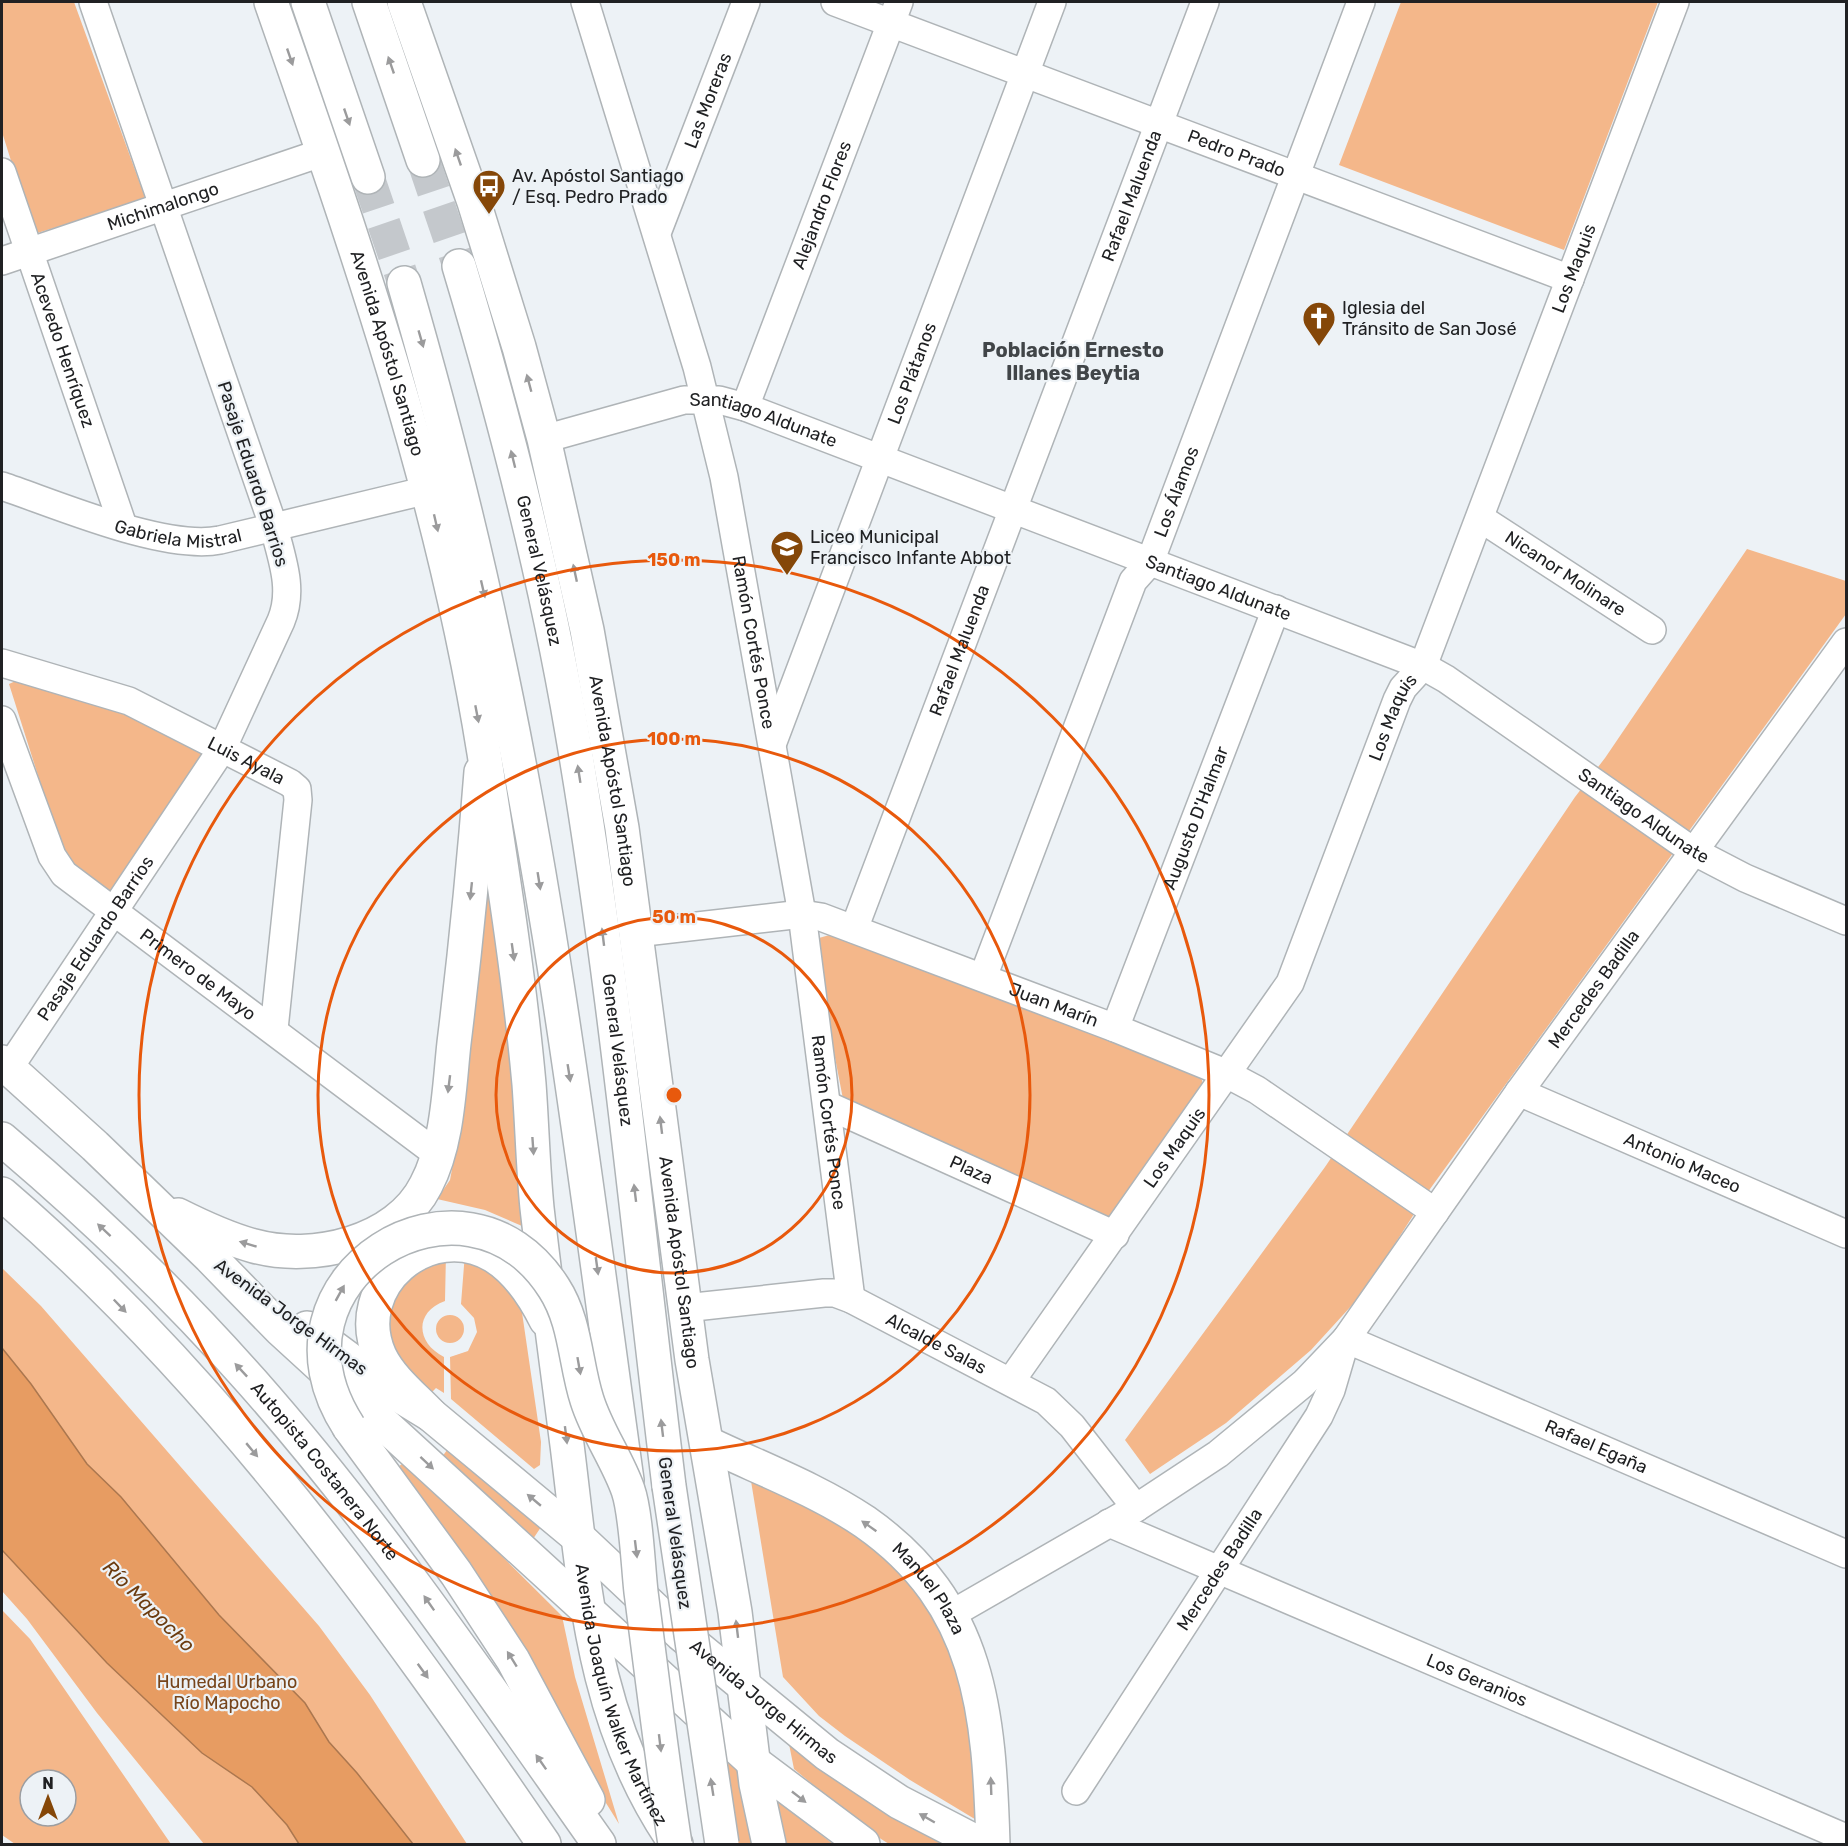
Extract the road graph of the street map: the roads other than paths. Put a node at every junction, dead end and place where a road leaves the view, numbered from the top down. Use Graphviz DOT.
graph roads {
  1 [pos="93,2"];
  2 [pos="271,2"];
  3 [pos="308,2"];
  4 [pos="369,2"];
  5 [pos="404,2"];
  6 [pos="585,2"];
  7 [pos="746,2"];
  8 [pos="836,2"];
  9 [pos="1052,2"];
  10 [pos="1205,2"];
  11 [pos="1361,2"];
  12 [pos="1675,2"];
  13 [pos="895,12"];
  14 [pos="1025,73"];
  15 [pos="1159,124"];
  16 [pos="324,152"];
  17 [pos="423,160"];
  18 [pos="2,172"];
  19 [pos="1296,175"];
  20 [pos="368,177"];
  21 [pos="163,206"];
  22 [pos="657,233"];
  23 [pos="29,252"];
  24 [pos="2,261"];
  25 [pos="459,266"];
  26 [pos="1570,279"];
  27 [pos="405,283"];
  28 [pos="706,399"];
  29 [pos="745,407"];
  30 [pos="544,440"];
  31 [pos="879,458"];
  32 [pos="2,486"];
  33 [pos="428,490"];
  34 [pos="1013,509"];
  35 [pos="1480,518"];
  36 [pos="123,526"];
  37 [pos="274,528"];
  38 [pos="1150,562"];
  39 [pos="1276,609"];
  40 [pos="1652,630"];
  41 [pos="1846,642"];
  42 [pos="2,663"];
  43 [pos="1423,666"];
  44 [pos="2,720"];
  45 [pos="772,743"];
  46 [pos="222,749"];
  47 [pos="483,749"];
  48 [pos="1693,851"];
  49 [pos="113,910"];
  50 [pos="802,914"];
  51 [pos="1846,921"];
  52 [pos="854,928"];
  53 [pos="636,933"];
  54 [pos="983,977"];
  55 [pos="1115,1028"];
  56 [pos="274,1029"];
  57 [pos="5,1065"];
  58 [pos="1225,1073"];
  59 [pos="1519,1092"];
  60 [pos="829,1106"];
  61 [pos="2,1139"];
  62 [pos="437,1154"];
  63 [pos="2,1194"];
  64 [pos="150,1200"];
  65 [pos="1435,1212"];
  66 [pos="1115,1234"];
  67 [pos="1846,1234"];
  68 [pos="210,1257"];
  69 [pos="851,1299"];
  70 [pos="685,1308"];
  71 [pos="553,1335"];
  72 [pos="1346,1339"];
  73 [pos="1011,1381"];
  74 [pos="431,1415"];
  75 [pos="706,1443"];
  76 [pos="629,1491"];
  77 [pos="1136,1508"];
  78 [pos="1109,1523"];
  79 [pos="579,1538"];
  80 [pos="1846,1554"];
  81 [pos="1219,1569"];
  82 [pos="590,1611"];
  83 [pos="950,1615"];
  84 [pos="745,1687"];
  85 [pos="752,1761"];
  86 [pos="1076,1791"];
  87 [pos="1846,1838"];
  88 [pos="544,1845"];
  89 [pos="599,1845"];
  90 [pos="610,1845"];
  91 [pos="676,1845"];
  92 [pos="722,1845"];
  93 [pos="769,1845"];
  94 [pos="863,1845"];
  95 [pos="980,1845"];
  96 [pos="993,1845"];
  1 -- 21 [label="street, Pasaje Eduardo Barrios"];
  2 -- 16 [label="main road, Avenida Apóstol Santiago, one-way"];
  3 -- 20 [label="main road, one-way"];
  17 -- 4 [label="main road, one-way"];
  30 -- 5 [label="main road, Avenida Apóstol Santiago, one-way"];
  6 -- 22 [label="street, Ramón Cortés Ponce"];
  7 -- 22 [label="street, Las Moreras"];
  8 -- 13 [label="street, Pedro Prado"];
  9 -- 14 [label="street, Los Plátanos"];
  10 -- 15 [label="street, Rafael Maluenda"];
  11 -- 19 [label="street, Los Álamos"];
  12 -- 26 [label="street, Los Maquis"];
  13 -- 14 [label="street, Pedro Prado"];
  13 -- 29 [label="street, Alejandro Flores"];
  14 -- 15 [label="street, Pedro Prado"];
  14 -- 31 [label="street, Los Plátanos"];
  15 -- 19 [label="street, Pedro Prado"];
  15 -- 34 [label="street, Rafael Maluenda"];
  16 -- 21 [label="street, Michimalongo"];
  16 -- 33 [label="main road, Avenida Apóstol Santiago"];
  18 -- 23 [label="street, Acevedo Henríquez"];
  19 -- 26 [label="street, Pedro Prado"];
  19 -- 38 [label="street, Los Álamos"];
  21 -- 23 [label="street, Michimalongo"];
  21 -- 37 [label="street, Pasaje Eduardo Barrios"];
  22 -- 28 [label="street, Ramón Cortés Ponce"];
  23 -- 24 [label="street, Michimalongo"];
  23 -- 36 [label="street, Acevedo Henríquez"];
  92 -- 25 [label="main road, General Velásquez, one-way, bridge"];
  26 -- 35 [label="street, Los Maquis"];
  27 -- 76 [label="main road, one-way"];
  28 -- 29 [label="street, Santiago Aldunate"];
  28 -- 30 [label="street, Santiago Aldunate"];
  28 -- 45 [label="street, Ramón Cortés Ponce"];
  29 -- 31 [label="street, Santiago Aldunate"];
  53 -- 30 [label="main road, Avenida Apóstol Santiago, one-way"];
  31 -- 34 [label="street, Santiago Aldunate"];
  31 -- 45 [label="street, Los Plátanos"];
  32 -- 36 [label="street, Gabriela Mistral"];
  33 -- 37 [label="street, Gabriela Mistral"];
  33 -- 47 [label="main road, Avenida Apóstol Santiago, one-way"];
  34 -- 38 [label="street, Santiago Aldunate"];
  34 -- 52 [label="street, Rafael Maluenda"];
  35 -- 40 [label="street, Nicanor Molinare"];
  35 -- 43 [label="street, Los Maquis"];
  36 -- 37 [label="street, Gabriela Mistral"];
  37 -- 46 [label="street, Pasaje Eduardo Barrios"];
  38 -- 39 [label="street, Santiago Aldunate"];
  38 -- 54 [label="street, Los Álamos"];
  39 -- 43 [label="street, Santiago Aldunate"];
  39 -- 55 [label="street, Augusto D'Halmar"];
  41 -- 48 [label="street, Mercedes Badilla"];
  42 -- 46 [label="street, Luis Ayala"];
  43 -- 48 [label="street, Santiago Aldunate"];
  43 -- 58 [label="street, Los Maquis"];
  44 -- 49 [label="street, Primero de Mayo"];
  45 -- 50 [label="street, Ramón Cortés Ponce"];
  46 -- 49 [label="street, Pasaje Eduardo Barrios"];
  46 -- 56 [label="street, Luis Ayala"];
  47 -- 62 [label="main road, Avenida Apóstol Santiago, one-way"];
  47 -- 71 [label="main road, Avenida Apóstol Santiago, one-way"];
  48 -- 51 [label="street, Santiago Aldunate"];
  48 -- 59 [label="street, Mercedes Badilla"];
  49 -- 56 [label="street, Primero de Mayo"];
  49 -- 57 [label="street, Pasaje Eduardo Barrios"];
  50 -- 52 [label="street, Juan Marín"];
  50 -- 53 [label="street, Juan Marín"];
  50 -- 60 [label="street, Ramón Cortés Ponce"];
  52 -- 54 [label="street, Juan Marín"];
  70 -- 53 [label="main road, Avenida Apóstol Santiago, one-way"];
  54 -- 55 [label="street, Juan Marín"];
  55 -- 58 [label="street, Juan Marín"];
  56 -- 62 [label="street, Primero de Mayo"];
  57 -- 64 [label="main road"];
  58 -- 65 [label="street, Juan Marín"];
  58 -- 66 [label="street, Los Maquis"];
  59 -- 65 [label="street, Mercedes Badilla"];
  59 -- 67 [label="street, Antonio Maceo"];
  60 -- 66 [label="street, Plaza"];
  60 -- 69 [label="street, Ramón Cortés Ponce"];
  89 -- 61 [label="main road, Autopista Costanera Norte, one-way"];
  62 -- 64 [label="main road, Avenida Apóstol Santiago, one-way"];
  63 -- 88 [label="main road, one-way"];
  64 -- 68 [label="main road"];
  65 -- 72 [label="street, Mercedes Badilla"];
  66 -- 73 [label="street, Los Maquis"];
  68 -- 74 [label="main road, Avenida Jorge Hirmas"];
  68 -- 82 [label="main road, Avenida Jorge Hirmas, one-way"];
  69 -- 70 [label="street, Alcalde Salas"];
  69 -- 73 [label="street, Alcalde Salas"];
  70 -- 75 [label="main road, Avenida Apóstol Santiago"];
  71 -- 74 [label="main road"];
  71 -- 79 [label="main road, Avenida Apóstol Santiago, one-way"];
  72 -- 77 [label="street, Mercedes Badilla"];
  72 -- 80 [label="street, Rafael Egaña"];
  72 -- 81 [label="street, Mercedes Badilla"];
  73 -- 77 [label="street, Alcalde Salas"];
  79 -- 74 [label="main road, Avenida Jorge Hirmas, one-way"];
  83 -- 75 [label="main road, Manuel Plaza, one-way"];
  84 -- 75 [label="main road, Avenida Apóstol Santiago, one-way"];
  90 -- 76 [label="main road, one-way, bridge"];
  76 -- 91 [label="main road, one-way, bridge"];
  77 -- 78 [label="street, Mercedes Badilla"];
  78 -- 81 [label="street, Los Geranios"];
  78 -- 83 [label="street, Mercedes Badilla"];
  79 -- 82 [label="main road, Avenida Joaquín Walker Martínez"];
  79 -- 84 [label="main road, Avenida Jorge Hirmas"];
  81 -- 86 [label="street, Mercedes Badilla"];
  81 -- 87 [label="street, Los Geranios"];
  82 -- 85 [label="main road, Avenida Jorge Hirmas"];
  82 -- 91 [label="main road, Avenida Joaquín Walker Martínez"];
  96 -- 83 [label="main road, Manuel Plaza, one-way"];
  84 -- 85 [label="main road"];
  95 -- 84 [label="main road, Avenida Jorge Hirmas, one-way"];
  85 -- 93 [label="main road"];
  85 -- 94 [label="main road, Avenida Jorge Hirmas, one-way"];
}
